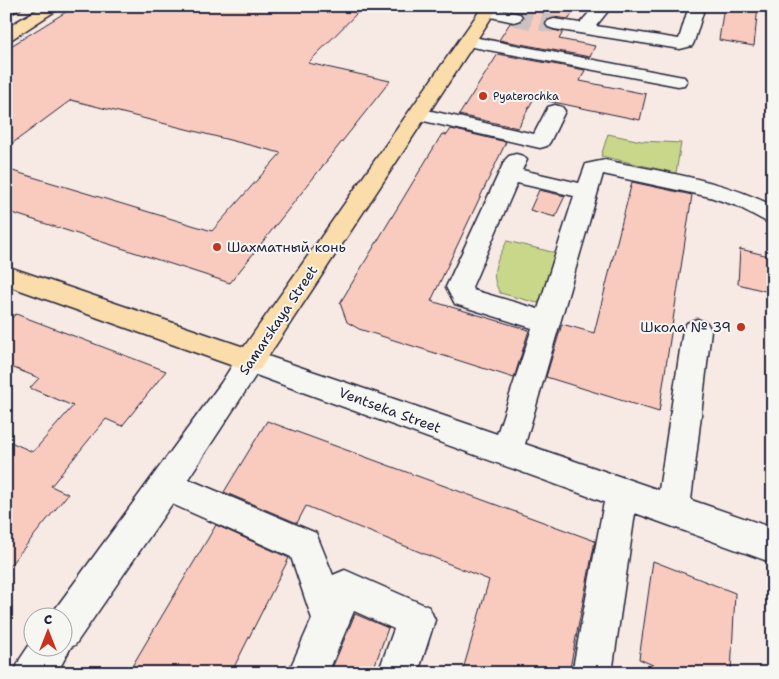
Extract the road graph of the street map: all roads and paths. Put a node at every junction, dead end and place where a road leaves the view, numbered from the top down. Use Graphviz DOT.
graph roads {
  1 [pos="15,6"];
  2 [pos="55,6"];
  3 [pos="604,6"];
  4 [pos="696,6"];
  5 [pos="490,9"];
  6 [pos="6,11"];
  7 [pos="514,17"];
  8 [pos="554,24"];
  9 [pos="584,29"];
  10 [pos="6,35"];
  11 [pos="468,41"];
  12 [pos="678,81"];
  13 [pos="555,111"];
  14 [pos="418,114"];
  15 [pos="586,192"];
  16 [pos="773,216"];
  17 [pos="6,275"];
  18 [pos="547,322"];
  19 [pos="697,330"];
  20 [pos="250,361"];
  21 [pos="507,452"];
  22 [pos="166,485"];
  23 [pos="622,492"];
  24 [pos="674,511"];
  25 [pos="773,546"];
  26 [pos="72,618"];
  27 [pos="331,620"];
  28 [pos="45,656"];
  29 [pos="34,673"];
  30 [pos="308,673"];
  31 [pos="398,673"];
  32 [pos="592,673"];
  1 -- 6 [label="main road"];
  2 -- 10 [label="main road"];
  3 -- 9 [label="street"];
  4 -- 9 [label="street"];
  5 -- 7 [label="street"];
  5 -- 11 [label="main road, Samarskaya Street"];
  8 -- 9 [label="street"];
  11 -- 12 [label="street"];
  11 -- 14 [label="main road, Samarskaya Street"];
  13 -- 14 [label="street"];
  14 -- 20 [label="main road, Samarskaya Street"];
  15 -- 16 [label="street"];
  15 -- 18 [label="street"];
  15 -- 18 [label="street"];
  17 -- 20 [label="main road, Ventseka Street"];
  18 -- 21 [label="street"];
  19 -- 24 [label="street"];
  20 -- 21 [label="street, Ventseka Street"];
  20 -- 22 [label="street, Samarskaya Street"];
  21 -- 23 [label="street, Ventseka Street"];
  22 -- 26 [label="street, Samarskaya Street"];
  22 -- 27 [label="street"];
  23 -- 24 [label="street, Ventseka Street"];
  23 -- 32 [label="street"];
  24 -- 25 [label="street, Ventseka Street"];
  27 -- 30 [label="street"];
  27 -- 31 [label="street"];
  28 -- 29 [label="street"];
}
